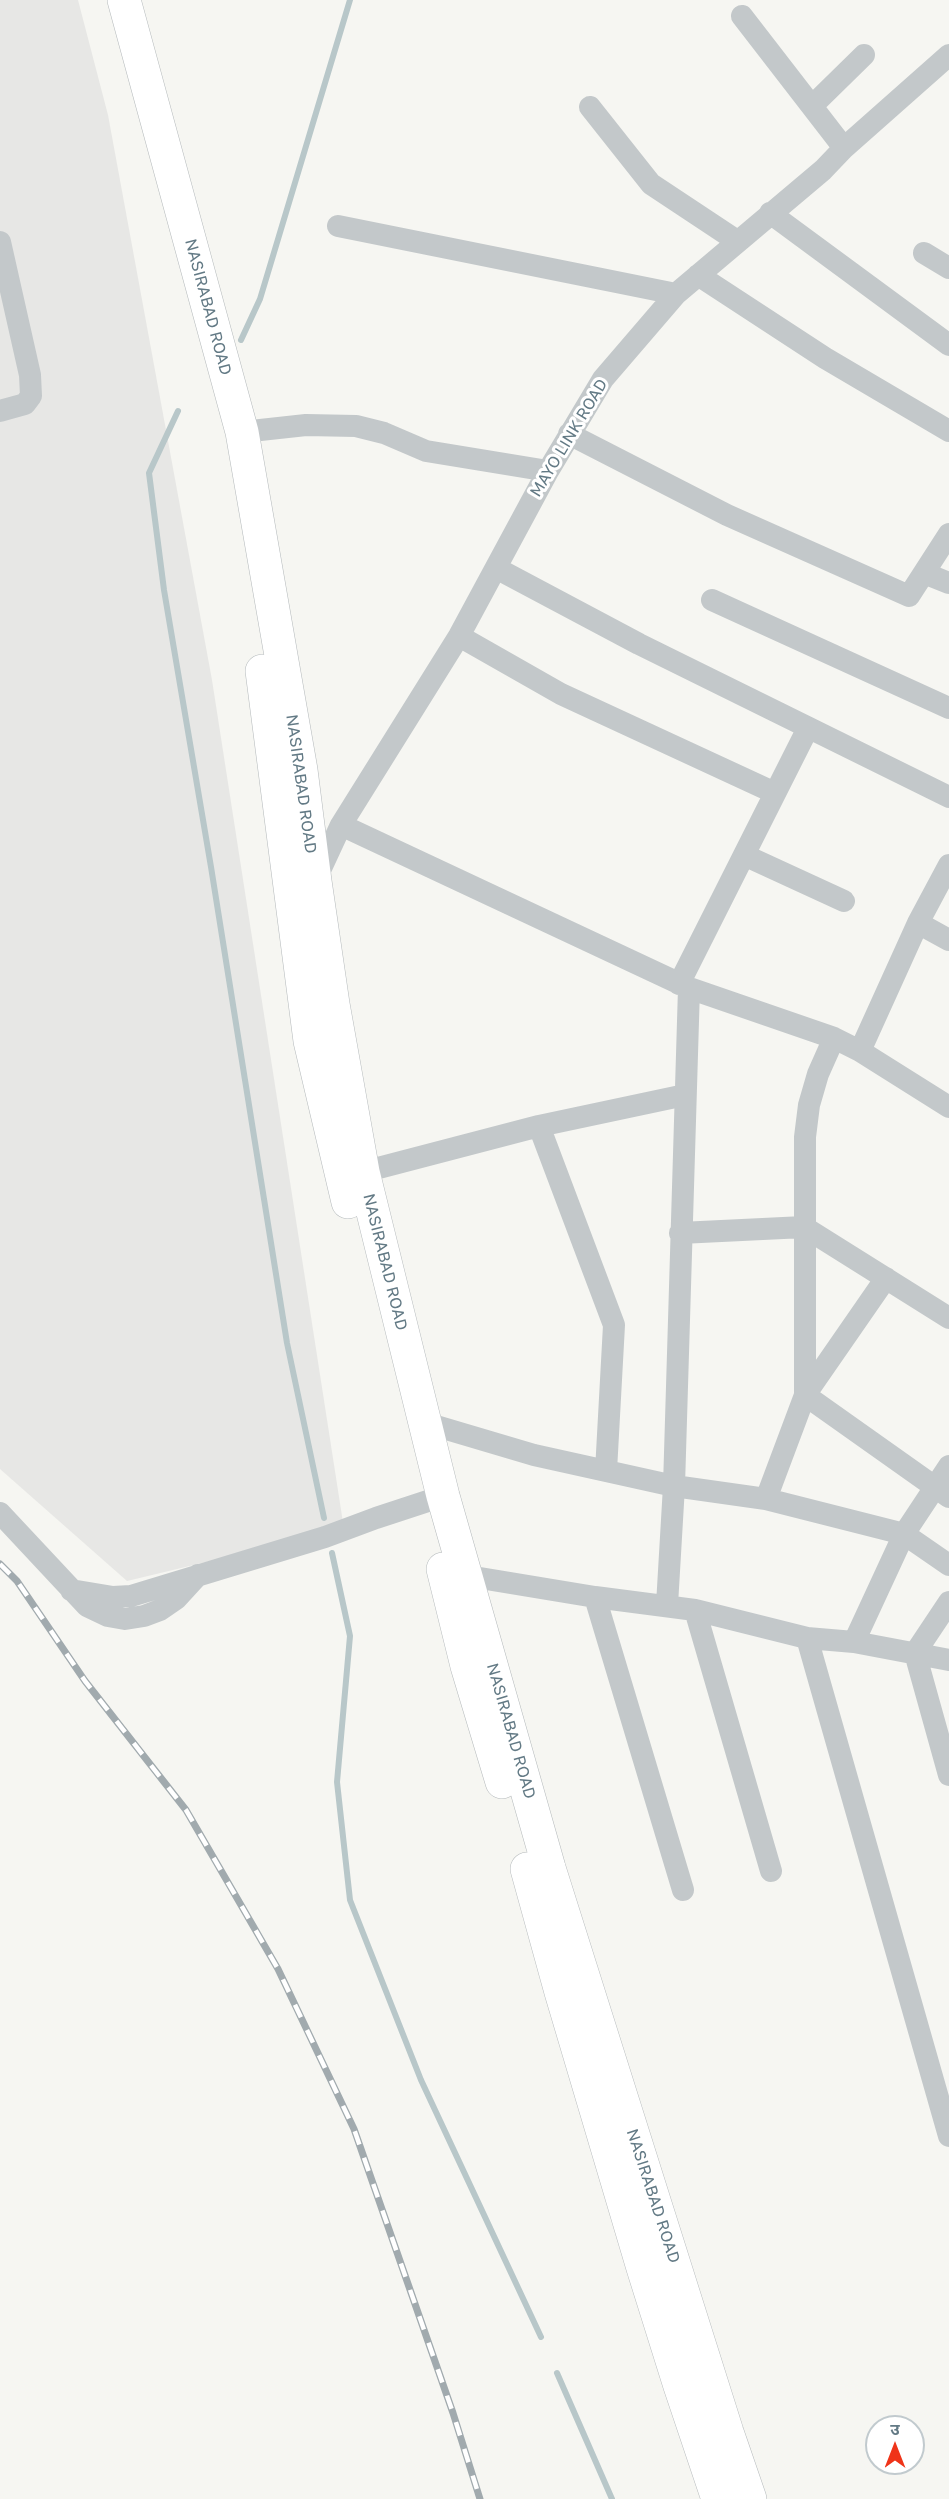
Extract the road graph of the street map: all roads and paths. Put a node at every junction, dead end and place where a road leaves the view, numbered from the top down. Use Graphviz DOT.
graph roads {
  1 [pos="100,0"];
  2 [pos="124,0"];
  3 [pos="742,16"];
  4 [pos="864,55"];
  5 [pos="949,56"];
  6 [pos="812,106"];
  7 [pos="590,107"];
  8 [pos="844,148"];
  9 [pos="770,213"];
  10 [pos="338,226"];
  11 [pos="737,241"];
  12 [pos="0,242"];
  13 [pos="924,253"];
  14 [pos="949,268"];
  15 [pos="698,275"];
  16 [pos="676,294"];
  17 [pos="949,345"];
  18 [pos="0,411"];
  19 [pos="949,431"];
  20 [pos="242,432"];
  21 [pos="569,434"];
  22 [pos="548,471"];
  23 [pos="949,534"];
  24 [pos="496,568"];
  25 [pos="924,573"];
  26 [pos="949,583"];
  27 [pos="712,600"];
  28 [pos="459,636"];
  29 [pos="949,708"];
  30 [pos="808,728"];
  31 [pos="775,793"];
  32 [pos="949,797"];
  33 [pos="341,825"];
  34 [pos="744,855"];
  35 [pos="949,865"];
  36 [pos="303,892"];
  37 [pos="844,901"];
  38 [pos="918,923"];
  39 [pos="949,940"];
  40 [pos="684,986"];
  41 [pos="834,1038"];
  42 [pos="860,1051"];
  43 [pos="685,1095"];
  44 [pos="949,1107"];
  45 [pos="539,1126"];
  46 [pos="363,1172"];
  47 [pos="804,1227"];
  48 [pos="680,1233"];
  49 [pos="886,1278"];
  50 [pos="949,1318"];
  51 [pos="806,1395"];
  52 [pos="426,1423"];
  53 [pos="949,1466"];
  54 [pos="606,1471"];
  55 [pos="674,1486"];
  56 [pos="942,1492"];
  57 [pos="435,1499"];
  58 [pos="766,1499"];
  59 [pos="0,1513"];
  60 [pos="904,1534"];
  61 [pos="949,1565"];
  62 [pos="468,1576"];
  63 [pos="595,1597"];
  64 [pos="949,1602"];
  65 [pos="667,1605"];
  66 [pos="695,1610"];
  67 [pos="807,1638"];
  68 [pos="854,1642"];
  69 [pos="915,1653"];
  70 [pos="949,1660"];
  71 [pos="949,1775"];
  72 [pos="771,1871"];
  73 [pos="683,1890"];
  74 [pos="949,2136"];
  75 [pos="718,2499"];
  76 [pos="750,2499"];
  1 -- 36 [label="highway, NASIRABAD ROAD"];
  2 -- 20 [label="highway, NASIRABAD ROAD"];
  3 -- 6 [label="street"];
  4 -- 6 [label="street"];
  5 -- 8 [label="street, MAYO LINK ROAD"];
  6 -- 8 [label="street"];
  7 -- 11 [label="street"];
  8 -- 9 [label="street, MAYO LINK ROAD"];
  9 -- 11 [label="street, MAYO LINK ROAD"];
  9 -- 17 [label="street"];
  10 -- 16 [label="street"];
  11 -- 15 [label="street, MAYO LINK ROAD"];
  12 -- 18 [label="street"];
  13 -- 14 [label="street"];
  15 -- 16 [label="street, MAYO LINK ROAD"];
  15 -- 19 [label="street"];
  16 -- 21 [label="street, MAYO LINK ROAD"];
  20 -- 22 [label="street"];
  20 -- 36 [label="highway, NASIRABAD ROAD"];
  21 -- 22 [label="street, MAYO LINK ROAD"];
  21 -- 25 [label="street"];
  22 -- 24 [label="street, MAYO LINK ROAD"];
  23 -- 25 [label="street"];
  24 -- 28 [label="street, MAYO LINK ROAD"];
  24 -- 30 [label="street"];
  25 -- 26 [label="street"];
  27 -- 29 [label="street"];
  28 -- 31 [label="street"];
  28 -- 33 [label="street, MAYO LINK ROAD"];
  30 -- 31 [label="street"];
  30 -- 32 [label="street"];
  31 -- 34 [label="street"];
  33 -- 36 [label="street, MAYO LINK ROAD"];
  33 -- 40 [label="street"];
  34 -- 37 [label="street"];
  34 -- 40 [label="street"];
  35 -- 38 [label="street"];
  36 -- 46 [label="highway, NASIRABAD ROAD"];
  36 -- 57 [label="highway, NASIRABAD ROAD"];
  38 -- 39 [label="street"];
  38 -- 42 [label="street"];
  40 -- 41 [label="street"];
  40 -- 43 [label="street"];
  41 -- 42 [label="street"];
  41 -- 47 [label="street"];
  42 -- 44 [label="street"];
  43 -- 45 [label="street"];
  43 -- 48 [label="street"];
  45 -- 46 [label="street"];
  45 -- 54 [label="street"];
  46 -- 52 [label="highway, NASIRABAD ROAD"];
  47 -- 48 [label="street"];
  47 -- 49 [label="street"];
  47 -- 51 [label="street"];
  48 -- 55 [label="street"];
  49 -- 50 [label="street"];
  49 -- 51 [label="street"];
  51 -- 56 [label="street"];
  51 -- 58 [label="street"];
  52 -- 54 [label="street"];
  52 -- 57 [label="highway, NASIRABAD ROAD"];
  53 -- 56 [label="street"];
  54 -- 55 [label="street"];
  55 -- 58 [label="street"];
  55 -- 65 [label="street"];
  56 -- 60 [label="street"];
  57 -- 59 [label="street"];
  57 -- 62 [label="highway, NASIRABAD ROAD"];
  57 -- 75 [label="highway, NASIRABAD ROAD"];
  58 -- 60 [label="street"];
  60 -- 61 [label="street"];
  60 -- 68 [label="street"];
  62 -- 63 [label="street"];
  62 -- 76 [label="highway, NASIRABAD ROAD"];
  63 -- 65 [label="street"];
  63 -- 73 [label="street"];
  64 -- 69 [label="street"];
  65 -- 66 [label="street"];
  66 -- 67 [label="street"];
  66 -- 72 [label="street"];
  67 -- 68 [label="street"];
  67 -- 74 [label="street"];
  68 -- 69 [label="street"];
  69 -- 70 [label="street"];
  69 -- 71 [label="street"];
}
